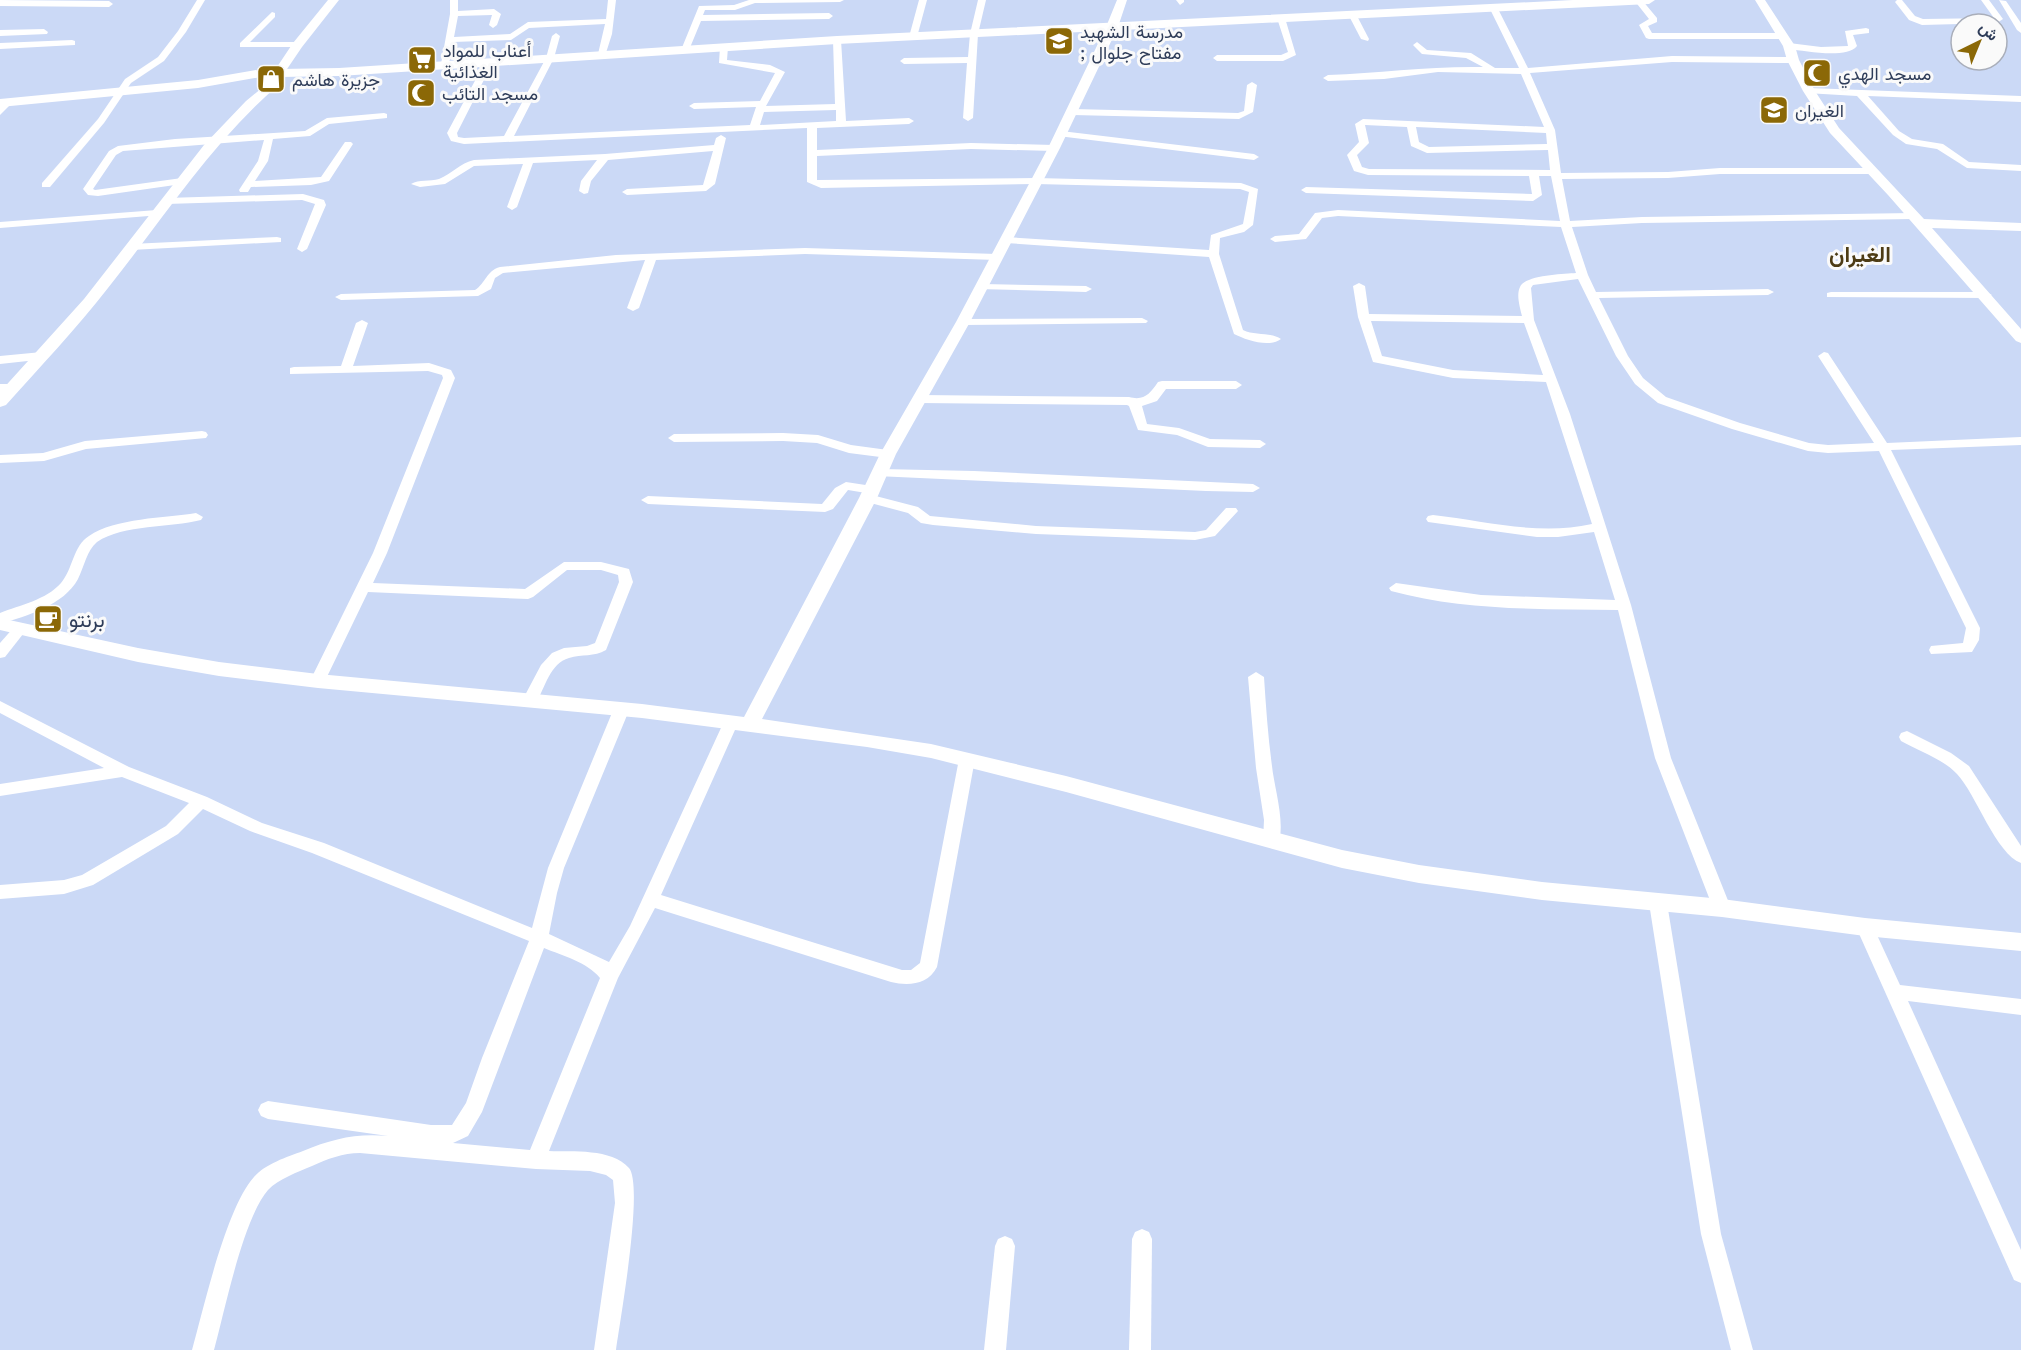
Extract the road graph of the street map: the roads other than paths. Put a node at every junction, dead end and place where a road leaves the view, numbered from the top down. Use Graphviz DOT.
graph roads {
  1 [pos="201,0"];
  2 [pos="334,0"];
  3 [pos="454,0"];
  4 [pos="612,0"];
  5 [pos="840,0"];
  6 [pos="923,0"];
  7 [pos="982,0"];
  8 [pos="1122,0"];
  9 [pos="1638,0"];
  10 [pos="1649,0"];
  11 [pos="1760,0"];
  12 [pos="1985,0"];
  13 [pos="1995,0"];
  14 [pos="1602,1"];
  15 [pos="2007,1"];
  16 [pos="1899,2"];
  17 [pos="0,3"];
  18 [pos="109,4"];
  19 [pos="704,4"];
  20 [pos="1492,7"];
  21 [pos="454,14"];
  22 [pos="1352,14"];
  23 [pos="272,15"];
  24 [pos="829,16"];
  25 [pos="699,18"];
  26 [pos="1281,18"];
  27 [pos="610,21"];
  28 [pos="493,25"];
  29 [pos="1112,27"];
  30 [pos="2021,30"];
  31 [pos="1866,31"];
  32 [pos="44,32"];
  33 [pos="0,33"];
  34 [pos="974,34"];
  35 [pos="556,36"];
  36 [pos="913,36"];
  37 [pos="1365,39"];
  38 [pos="450,40"];
  39 [pos="837,40"];
  40 [pos="72,43"];
  41 [pos="1417,45"];
  42 [pos="0,46"];
  43 [pos="724,47"];
  44 [pos="1788,47"];
  45 [pos="295,48"];
  46 [pos="685,50"];
  47 [pos="602,54"];
  48 [pos="550,58"];
  49 [pos="1217,58"];
  50 [pos="972,60"];
  51 [pos="904,61"];
  52 [pos="489,62"];
  53 [pos="445,64"];
  54 [pos="1497,70"];
  55 [pos="1523,71"];
  56 [pos="277,78"];
  57 [pos="1328,78"];
  58 [pos="255,79"];
  59 [pos="1252,85"];
  60 [pos="1809,91"];
  61 [pos="121,92"];
  62 [pos="1861,94"];
  63 [pos="2021,99"];
  64 [pos="246,105"];
  65 [pos="2,106"];
  66 [pos="694,106"];
  67 [pos="841,106"];
  68 [pos="761,107"];
  69 [pos="1072,112"];
  70 [pos="384,116"];
  71 [pos="968,118"];
  72 [pos="909,121"];
  73 [pos="841,124"];
  74 [pos="1411,124"];
  75 [pos="812,126"];
  76 [pos="754,128"];
  77 [pos="723,129"];
  78 [pos="1550,130"];
  79 [pos="269,137"];
  80 [pos="508,138"];
  81 [pos="214,139"];
  82 [pos="1058,141"];
  83 [pos="348,144"];
  84 [pos="1553,147"];
  85 [pos="718,148"];
  86 [pos="812,153"];
  87 [pos="604,157"];
  88 [pos="1254,157"];
  89 [pos="529,161"];
  90 [pos="2021,168"];
  91 [pos="1872,171"];
  92 [pos="1533,173"];
  93 [pos="1556,175"];
  94 [pos="182,181"];
  95 [pos="1035,181"];
  96 [pos="248,184"];
  97 [pos="416,184"];
  98 [pos="46,185"];
  99 [pos="1306,190"];
  100 [pos="584,192"];
  101 [pos="627,192"];
  102 [pos="239,198"];
  103 [pos="166,201"];
  104 [pos="512,207"];
  105 [pos="157,213"];
  106 [pos="1916,220"];
  107 [pos="1568,224"];
  108 [pos="0,225"];
  109 [pos="2021,227"];
  110 [pos="1275,239"];
  111 [pos="277,240"];
  112 [pos="1006,240"];
  113 [pos="130,247"];
  114 [pos="302,249"];
  115 [pos="1214,254"];
  116 [pos="652,256"];
  117 [pos="997,257"];
  118 [pos="1582,275"];
  119 [pos="1359,286"];
  120 [pos="982,287"];
  121 [pos="1086,289"];
  122 [pos="1768,292"];
  123 [pos="1591,295"];
  124 [pos="1831,295"];
  125 [pos="1986,296"];
  126 [pos="341,297"];
  127 [pos="633,308"];
  128 [pos="1364,317"];
  129 [pos="1528,320"];
  130 [pos="1142,321"];
  131 [pos="963,322"];
  132 [pos="362,323"];
  133 [pos="2021,338"];
  134 [pos="1275,339"];
  135 [pos="42,356"];
  136 [pos="1824,356"];
  137 [pos="0,360"];
  138 [pos="346,368"];
  139 [pos="294,371"];
  140 [pos="1552,379"];
  141 [pos="1236,385"];
  142 [pos="6,388"];
  143 [pos="920,399"];
  144 [pos="0,402"];
  145 [pos="1135,404"];
  146 [pos="202,435"];
  147 [pos="674,438"];
  148 [pos="2021,441"];
  149 [pos="1260,444"];
  150 [pos="1883,447"];
  151 [pos="888,454"];
  152 [pos="0,459"];
  153 [pos="880,473"];
  154 [pos="1253,488"];
  155 [pos="870,494"];
  156 [pos="648,500"];
  157 [pos="1231,511"];
  158 [pos="196,518"];
  159 [pos="1433,519"];
  160 [pos="1599,527"];
  161 [pos="364,586"];
  162 [pos="1396,588"];
  163 [pos="1623,605"];
  164 [pos="0,619"];
  165 [pos="10,626"];
  166 [pos="1936,650"];
  167 [pos="0,653"];
  168 [pos="1256,677"];
  169 [pos="318,681"];
  170 [pos="531,699"];
  171 [pos="0,706"];
  172 [pos="622,708"];
  173 [pos="740,723"];
  174 [pos="1907,737"];
  175 [pos="967,759"];
  176 [pos="123,771"];
  177 [pos="0,790"];
  178 [pos="201,801"];
  179 [pos="1271,840"];
  180 [pos="2021,856"];
  181 [pos="0,892"];
  182 [pos="650,898"];
  183 [pos="1658,903"];
  184 [pos="1722,908"];
  185 [pos="1865,927"];
  186 [pos="539,938"];
  187 [pos="2021,942"];
  188 [pos="610,976"];
  189 [pos="1894,992"];
  190 [pos="2021,1007"];
  191 [pos="268,1110"];
  192 [pos="536,1160"];
  193 [pos="1142,1239"];
  194 [pos="2014,1245"];
  195 [pos="1005,1246"];
  196 [pos="2021,1273"];
  197 [pos="203,1350"];
  198 [pos="605,1350"];
  199 [pos="995,1350"];
  200 [pos="1140,1350"];
  201 [pos="1742,1350"];
  1 -- 61 [label="street"];
  2 -- 45 [label="street"];
  3 -- 21 [label="street"];
  4 -- 27 [label="street"];
  5 -- 19 [label="street"];
  6 -- 36 [label="street"];
  7 -- 34 [label="street"];
  8 -- 29 [label="street"];
  9 -- 10 [label="main road"];
  9 -- 14 [label="main road"];
  9 -- 44 [label="street"];
  11 -- 44 [label="street"];
  12 -- 16 [label="street"];
  13 -- 15 [label="street"];
  14 -- 20 [label="main road"];
  15 -- 30 [label="street"];
  17 -- 18 [label="street"];
  19 -- 25 [label="street"];
  20 -- 22 [label="main road"];
  20 -- 55 [label="street"];
  21 -- 28 [label="street"];
  21 -- 38 [label="street"];
  22 -- 26 [label="main road"];
  22 -- 37 [label="street"];
  23 -- 45 [label="street"];
  24 -- 25 [label="street"];
  25 -- 46 [label="street"];
  26 -- 29 [label="main road"];
  26 -- 49 [label="street"];
  27 -- 38 [label="street"];
  27 -- 47 [label="street"];
  29 -- 34 [label="main road"];
  29 -- 69 [label="street"];
  31 -- 44 [label="street"];
  32 -- 33 [label="street"];
  34 -- 36 [label="main road"];
  34 -- 50 [label="street"];
  35 -- 48 [label="street"];
  36 -- 39 [label="main road"];
  38 -- 53 [label="street"];
  39 -- 43 [label="main road"];
  39 -- 67 [label="street"];
  40 -- 42 [label="street"];
  41 -- 54 [label="street"];
  43 -- 46 [label="main road"];
  43 -- 68 [label="street"];
  44 -- 55 [label="street"];
  44 -- 60 [label="street"];
  45 -- 56 [label="street"];
  45 -- 58 [label="street"];
  46 -- 47 [label="main road"];
  47 -- 48 [label="main road"];
  48 -- 52 [label="main road"];
  48 -- 80 [label="street"];
  50 -- 51 [label="street"];
  50 -- 71 [label="street"];
  52 -- 53 [label="main road"];
  52 -- 80 [label="street"];
  53 -- 56 [label="main road"];
  54 -- 55 [label="street"];
  54 -- 57 [label="street"];
  55 -- 78 [label="street"];
  56 -- 58 [label="main road"];
  56 -- 64 [label="street"];
  58 -- 61 [label="main road"];
  58 -- 64 [label="street"];
  59 -- 69 [label="street"];
  60 -- 62 [label="street"];
  60 -- 91 [label="street"];
  61 -- 65 [label="main road"];
  61 -- 98 [label="street"];
  62 -- 63 [label="street"];
  62 -- 90 [label="street"];
  64 -- 81 [label="street"];
  66 -- 68 [label="street"];
  67 -- 68 [label="street"];
  67 -- 73 [label="street"];
  68 -- 76 [label="street"];
  69 -- 82 [label="street"];
  70 -- 79 [label="street"];
  72 -- 73 [label="street"];
  73 -- 75 [label="street"];
  74 -- 78 [label="street"];
  74 -- 84 [label="street"];
  74 -- 92 [label="street"];
  75 -- 76 [label="street"];
  75 -- 86 [label="street"];
  76 -- 77 [label="street"];
  77 -- 80 [label="street"];
  77 -- 85 [label="street"];
  78 -- 84 [label="street"];
  79 -- 81 [label="street"];
  79 -- 96 [label="street"];
  81 -- 94 [label="street"];
  81 -- 94 [label="street"];
  82 -- 86 [label="street"];
  82 -- 88 [label="street"];
  82 -- 95 [label="street"];
  83 -- 96 [label="street"];
  84 -- 93 [label="street"];
  85 -- 87 [label="street"];
  85 -- 101 [label="street"];
  86 -- 95 [label="street"];
  87 -- 89 [label="street"];
  87 -- 100 [label="street"];
  89 -- 97 [label="street"];
  89 -- 104 [label="street"];
  91 -- 93 [label="street"];
  91 -- 106 [label="street"];
  92 -- 93 [label="street"];
  92 -- 99 [label="street"];
  93 -- 107 [label="street"];
  94 -- 103 [label="street"];
  95 -- 112 [label="street"];
  95 -- 115 [label="street"];
  96 -- 102 [label="street"];
  102 -- 103 [label="street"];
  102 -- 114 [label="street"];
  103 -- 105 [label="street"];
  105 -- 108 [label="street"];
  105 -- 113 [label="street"];
  106 -- 107 [label="street"];
  106 -- 109 [label="street"];
  106 -- 125 [label="street"];
  107 -- 110 [label="street"];
  107 -- 118 [label="street"];
  111 -- 113 [label="street"];
  112 -- 115 [label="street"];
  112 -- 117 [label="street"];
  113 -- 135 [label="street"];
  115 -- 134 [label="street"];
  116 -- 117 [label="street"];
  116 -- 126 [label="street"];
  116 -- 127 [label="street"];
  117 -- 120 [label="street"];
  118 -- 123 [label="street"];
  118 -- 129 [label="street"];
  119 -- 128 [label="street"];
  120 -- 121 [label="street"];
  120 -- 131 [label="street"];
  122 -- 123 [label="street"];
  123 -- 150 [label="street"];
  124 -- 125 [label="street"];
  125 -- 133 [label="street"];
  128 -- 129 [label="street"];
  128 -- 140 [label="street"];
  129 -- 140 [label="street"];
  130 -- 131 [label="street"];
  131 -- 143 [label="street"];
  132 -- 138 [label="street"];
  135 -- 137 [label="street"];
  135 -- 142 [label="street"];
  136 -- 150 [label="street"];
  138 -- 139 [label="street"];
  138 -- 161 [label="street"];
  140 -- 160 [label="street"];
  141 -- 145 [label="street"];
  142 -- 144 [label="street"];
  143 -- 145 [label="street"];
  143 -- 151 [label="street"];
  145 -- 149 [label="street"];
  146 -- 152 [label="street"];
  147 -- 151 [label="street"];
  148 -- 150 [label="street"];
  150 -- 166 [label="street"];
  151 -- 153 [label="street"];
  153 -- 154 [label="street"];
  153 -- 155 [label="street"];
  155 -- 156 [label="street"];
  155 -- 157 [label="street"];
  155 -- 173 [label="street"];
  158 -- 164 [label="street"];
  159 -- 160 [label="street"];
  160 -- 163 [label="street"];
  161 -- 169 [label="street"];
  161 -- 170 [label="street"];
  162 -- 163 [label="street"];
  163 -- 184 [label="street"];
  165 -- 167 [label="street"];
  165 -- 169 [label="street"];
  168 -- 179 [label="street"];
  169 -- 170 [label="street"];
  170 -- 172 [label="street"];
  171 -- 176 [label="street"];
  172 -- 173 [label="street"];
  172 -- 186 [label="street"];
  173 -- 175 [label="street"];
  173 -- 182 [label="street"];
  174 -- 180 [label="street"];
  175 -- 179 [label="street"];
  175 -- 182 [label="street"];
  176 -- 177 [label="street"];
  176 -- 178 [label="street"];
  178 -- 181 [label="street"];
  178 -- 186 [label="street"];
  179 -- 183 [label="street"];
  182 -- 188 [label="street"];
  183 -- 184 [label="street"];
  183 -- 201 [label="street"];
  184 -- 185 [label="street"];
  185 -- 187 [label="street"];
  185 -- 189 [label="street"];
  186 -- 188 [label="street"];
  186 -- 191 [label="street"];
  188 -- 192 [label="street"];
  189 -- 190 [label="street"];
  189 -- 194 [label="street"];
  192 -- 197 [label="street"];
  192 -- 198 [label="street"];
  193 -- 200 [label="street"];
  194 -- 196 [label="street"];
  195 -- 199 [label="street"];
}
